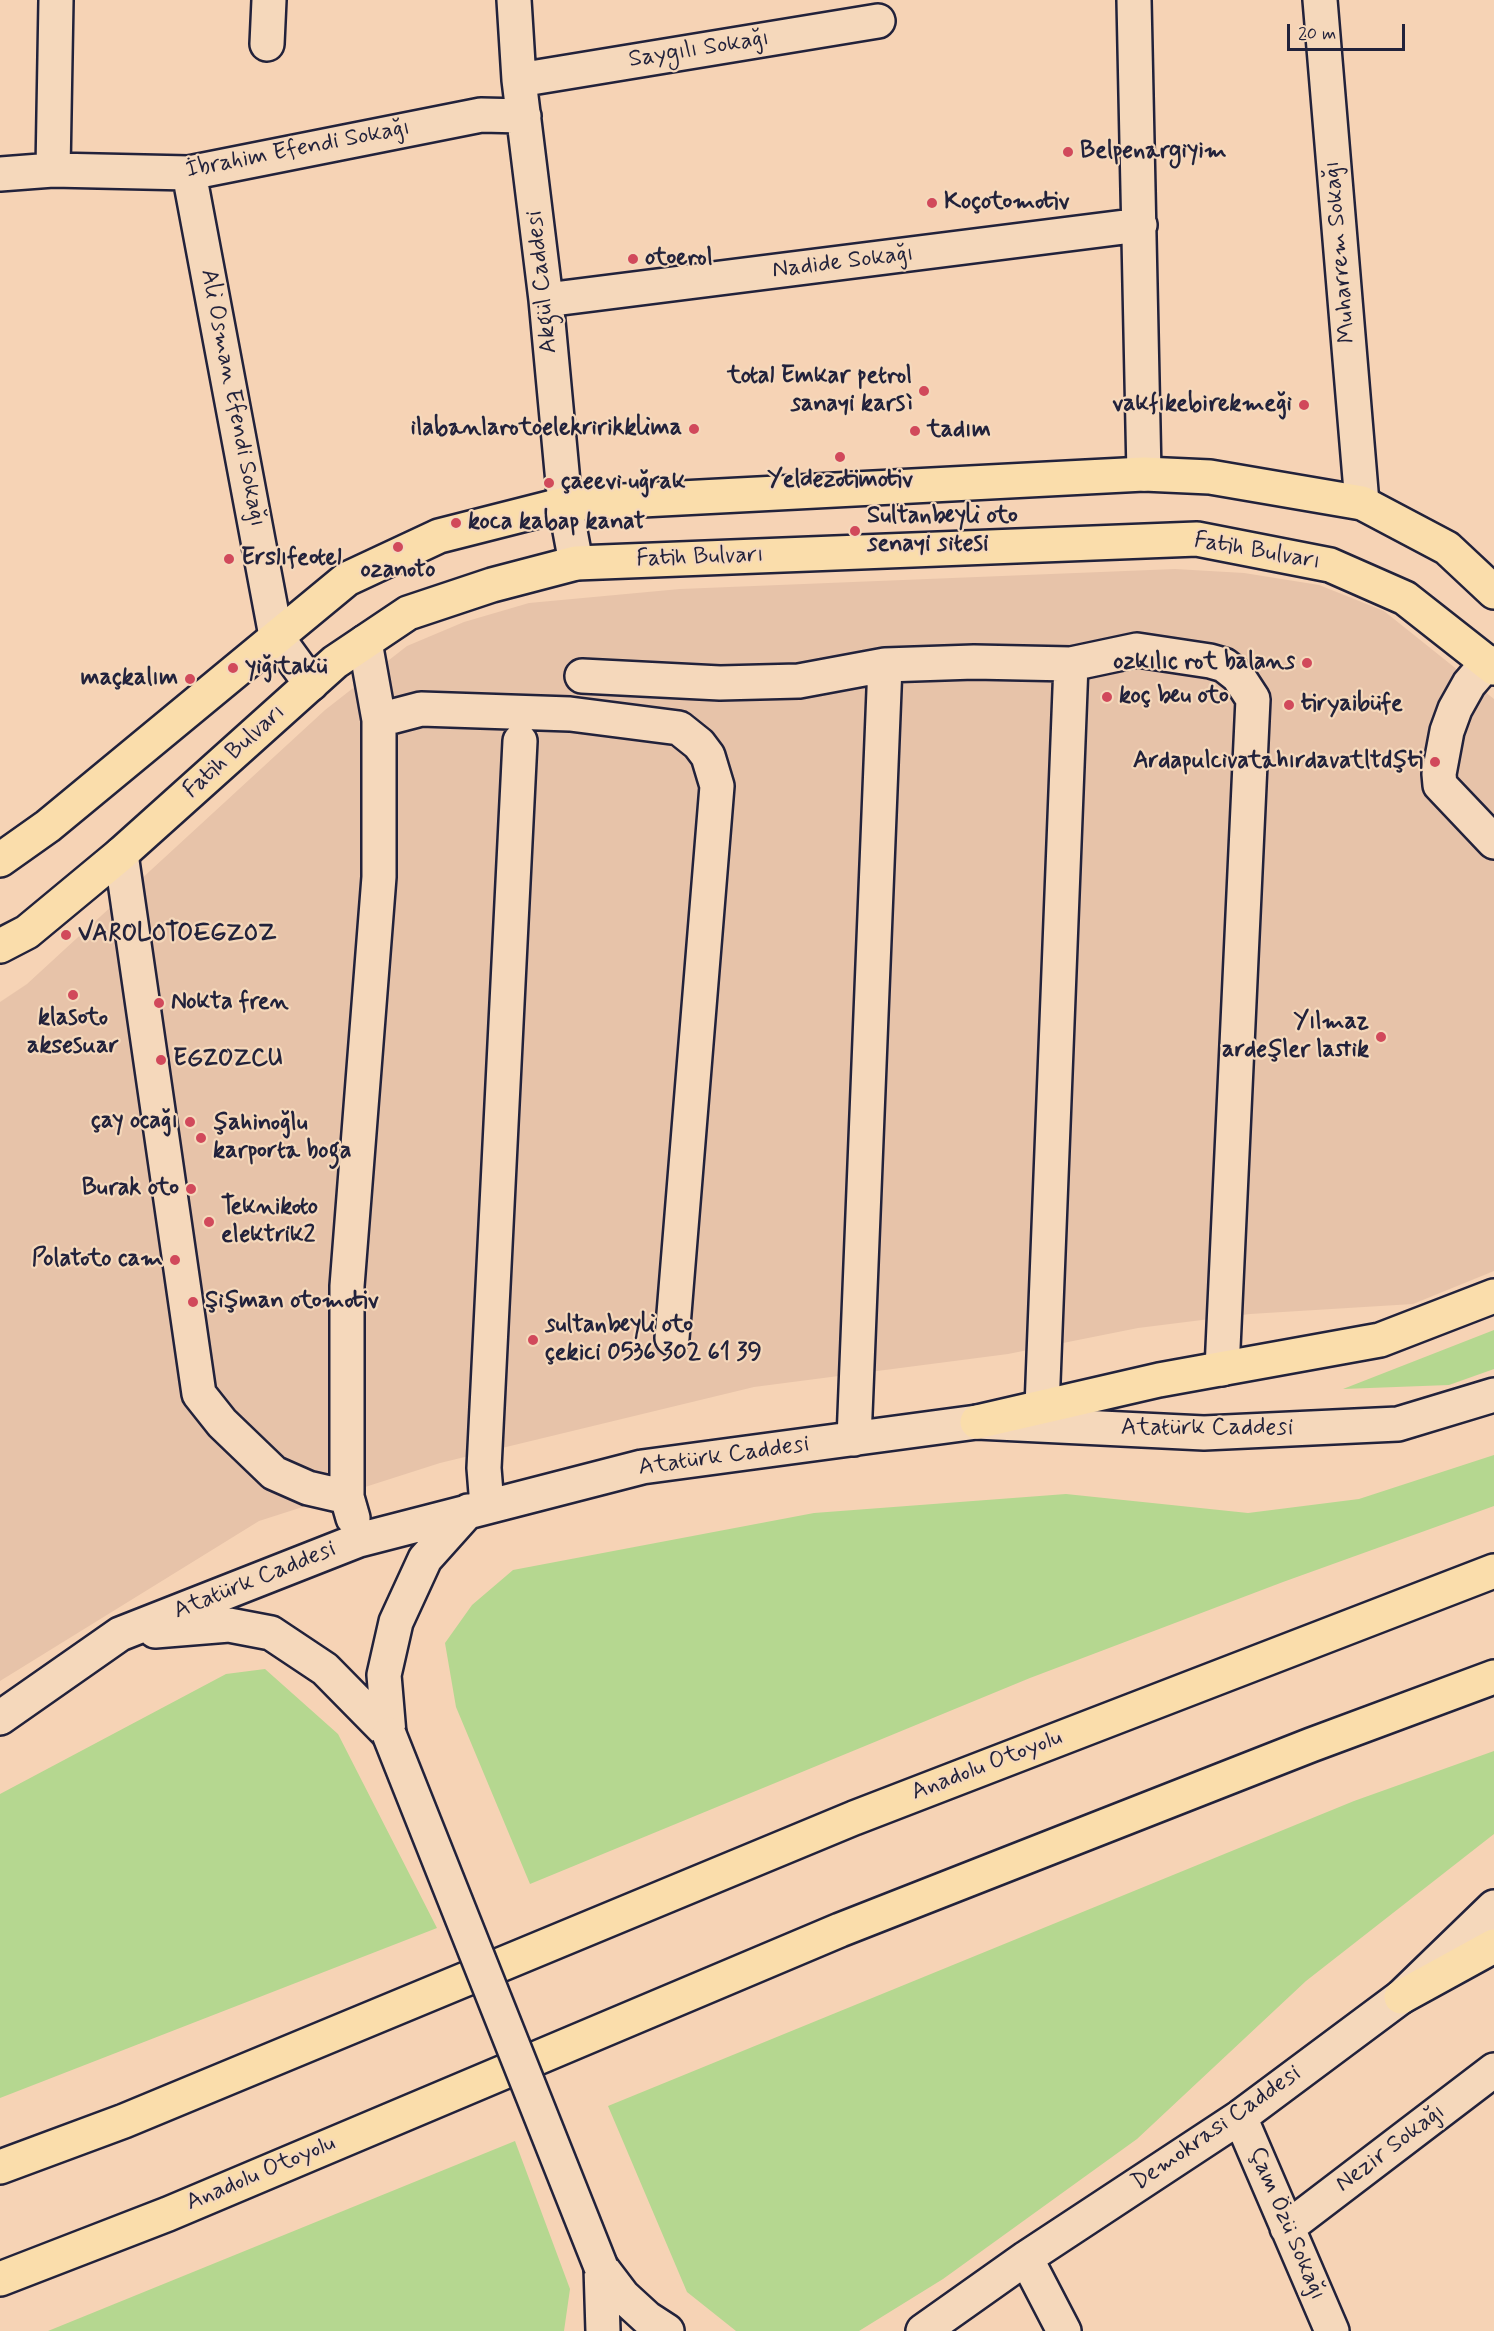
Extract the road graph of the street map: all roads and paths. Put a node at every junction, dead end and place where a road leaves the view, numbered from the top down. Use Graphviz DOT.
graph roads {
  1 [pos="56,0"];
  2 [pos="269,0"];
  3 [pos="514,0"];
  4 [pos="1134,0"];
  5 [pos="1320,0"];
  6 [pos="878,21"];
  7 [pos="267,44"];
  8 [pos="519,80"];
  9 [pos="524,116"];
  10 [pos="53,170"];
  11 [pos="189,173"];
  12 [pos="0,174"];
  13 [pos="1140,225"];
  14 [pos="546,300"];
  15 [pos="1144,474"];
  16 [pos="1362,503"];
  17 [pos="565,504"];
  18 [pos="576,563"];
  19 [pos="1494,592"];
  20 [pos="276,636"];
  21 [pos="365,642"];
  22 [pos="1492,662"];
  23 [pos="1071,664"];
  24 [pos="885,665"];
  25 [pos="582,676"];
  26 [pos="311,684"];
  27 [pos="379,720"];
  28 [pos="520,741"];
  29 [pos="1494,842"];
  30 [pos="121,854"];
  31 [pos="0,860"];
  32 [pos="0,946"];
  33 [pos="1494,1296"];
  34 [pos="672,1338"];
  35 [pos="1222,1369"];
  36 [pos="1494,1395"];
  37 [pos="1042,1407"];
  38 [pos="977,1422"];
  39 [pos="854,1439"];
  40 [pos="347,1497"];
  41 [pos="478,1508"];
  42 [pos="359,1540"];
  43 [pos="1494,1571"];
  44 [pos="120,1634"];
  45 [pos="1494,1677"];
  46 [pos="0,1718"];
  47 [pos="389,1734"];
  48 [pos="1494,1906"];
  49 [pos="1494,1946"];
  50 [pos="1401,1996"];
  51 [pos="1494,2070"];
  52 [pos="1240,2117"];
  53 [pos="0,2167"];
  54 [pos="1287,2228"];
  55 [pos="1026,2258"];
  56 [pos="601,2267"];
  57 [pos="0,2279"];
  58 [pos="603,2331"];
  59 [pos="667,2331"];
  60 [pos="923,2331"];
  61 [pos="1064,2331"];
  62 [pos="1332,2331"];
  1 -- 10 [label="street"];
  2 -- 7 [label="street"];
  3 -- 8 [label="street, Akgül Caddesi"];
  4 -- 13 [label="street"];
  5 -- 16 [label="street, Muharrem Sokağı"];
  6 -- 8 [label="street, Saygılı Sokağı"];
  8 -- 9 [label="street, Akgül Caddesi"];
  9 -- 11 [label="street, İbrahim Efendi Sokağı"];
  9 -- 14 [label="street, Akgül Caddesi"];
  10 -- 11 [label="street, İbrahim Efendi Sokağı"];
  10 -- 12 [label="street, İbrahim Efendi Sokağı"];
  11 -- 20 [label="street, Ali Osman Efendi Sokağı"];
  13 -- 14 [label="street, Nadide Sokağı"];
  13 -- 15 [label="street"];
  14 -- 17 [label="street, Akgül Caddesi"];
  15 -- 16 [label="main road"];
  15 -- 17 [label="main road"];
  16 -- 19 [label="main road"];
  17 -- 18 [label="street, Akgül Caddesi"];
  17 -- 20 [label="main road"];
  18 -- 21 [label="main road, Fatih Bulvarı"];
  18 -- 22 [label="main road, Fatih Bulvarı"];
  20 -- 26 [label="street, Ali Osman Efendi Sokağı"];
  20 -- 31 [label="main road"];
  21 -- 26 [label="main road, Fatih Bulvarı"];
  21 -- 27 [label="street"];
  22 -- 29 [label="street"];
  23 -- 24 [label="street"];
  23 -- 35 [label="street"];
  23 -- 37 [label="street"];
  24 -- 25 [label="street"];
  24 -- 39 [label="street"];
  26 -- 30 [label="main road, Fatih Bulvarı"];
  27 -- 34 [label="street"];
  27 -- 40 [label="street"];
  28 -- 41 [label="street"];
  30 -- 32 [label="main road, Fatih Bulvarı"];
  30 -- 40 [label="street"];
  33 -- 35 [label="main road"];
  35 -- 37 [label="main road"];
  36 -- 38 [label="street, Atatürk Caddesi"];
  37 -- 38 [label="main road"];
  38 -- 39 [label="street, Atatürk Caddesi"];
  39 -- 41 [label="street, Atatürk Caddesi"];
  40 -- 42 [label="street"];
  41 -- 42 [label="street, Atatürk Caddesi"];
  41 -- 47 [label="street"];
  42 -- 44 [label="street, Atatürk Caddesi"];
  43 -- 53 [label="main road, Anadolu Otoyolu"];
  44 -- 46 [label="street, Atatürk Caddesi"];
  44 -- 47 [label="street"];
  45 -- 57 [label="main road, Anadolu Otoyolu"];
  47 -- 56 [label="street, bridge"];
  48 -- 50 [label="street, Demokrasi Caddesi"];
  49 -- 50 [label="main road"];
  50 -- 52 [label="street, Demokrasi Caddesi"];
  51 -- 54 [label="street, Nezir Sokağı"];
  52 -- 54 [label="street, Çam Özü Sokağı"];
  52 -- 55 [label="street, Demokrasi Caddesi"];
  54 -- 62 [label="street, Çam Özü Sokağı"];
  55 -- 60 [label="street, Demokrasi Caddesi"];
  55 -- 61 [label="street"];
  56 -- 58 [label="street"];
  56 -- 59 [label="street"];
}
